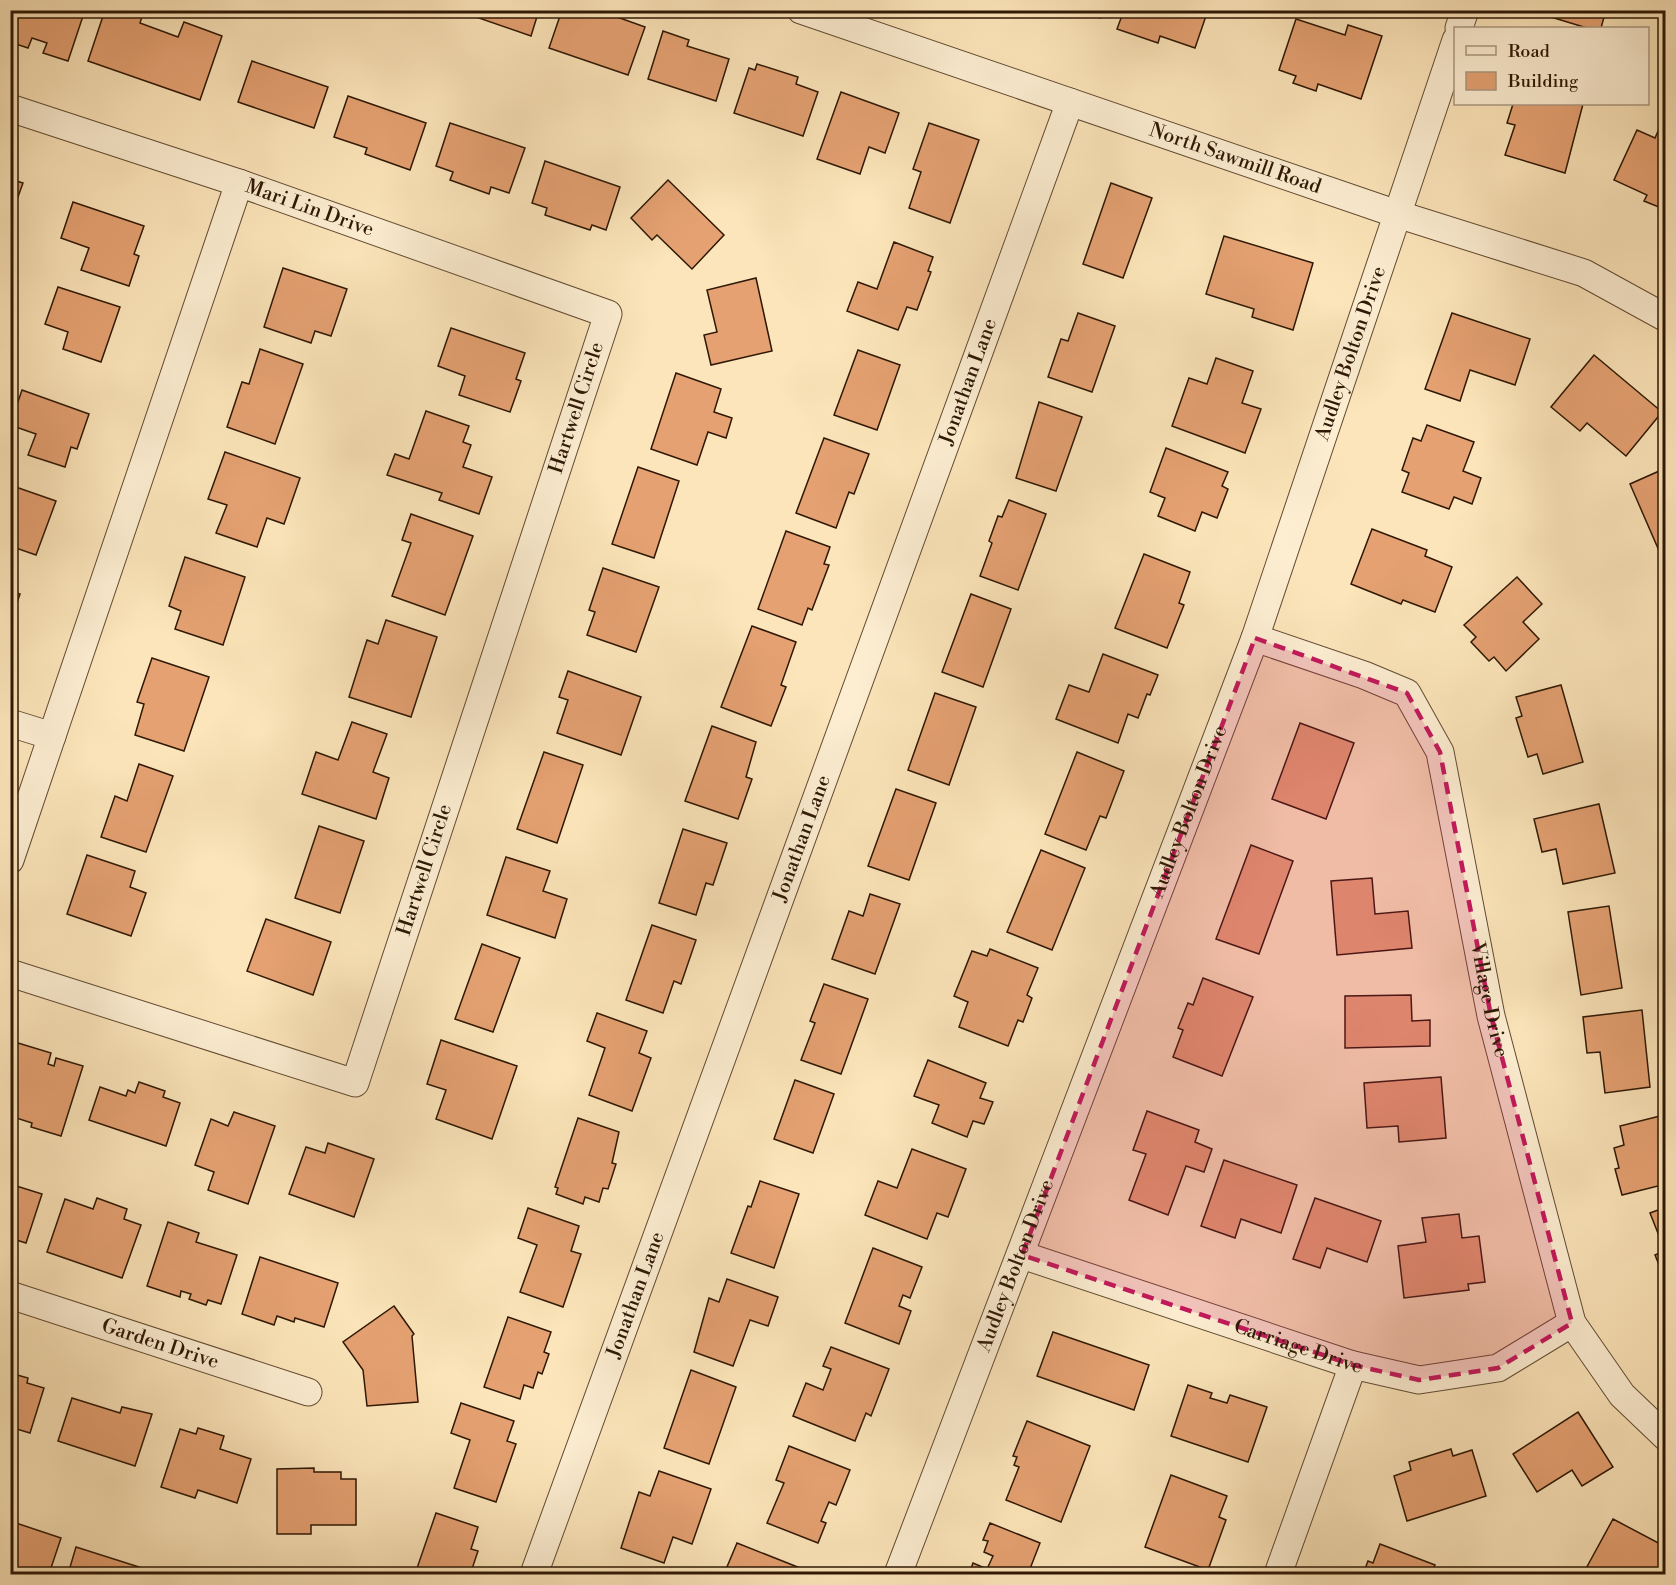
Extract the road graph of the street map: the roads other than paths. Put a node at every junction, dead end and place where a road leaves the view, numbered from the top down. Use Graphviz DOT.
graph roads {
  1 [pos="801,10"];
  2 [pos="1465,10"];
  3 [pos="1459,27"];
  4 [pos="1454,43"];
  5 [pos="1070,102"];
  6 [pos="10,108"];
  7 [pos="239,183"];
  8 [pos="1397,214"];
  9 [pos="608,314"];
  10 [pos="1665,318"];
  11 [pos="1255,638"];
  12 [pos="10,723"];
  13 [pos="52,736"];
  14 [pos="10,860"];
  15 [pos="10,973"];
  16 [pos="1022,1254"];
  17 [pos="10,1295"];
  18 [pos="1572,1323"];
  19 [pos="1353,1365"];
  20 [pos="308,1392"];
  21 [pos="1665,1437"];
  22 [pos="534,1575"];
  23 [pos="898,1575"];
  24 [pos="1278,1575"];
  1 -- 5 [label="street, North Sawmill Road"];
  2 -- 3 [label="street"];
  4 -- 8 [label="street, Audley Bolton Drive"];
  5 -- 8 [label="street, North Sawmill Road"];
  5 -- 22 [label="street, Jonathan Lane"];
  6 -- 7 [label="street, Mari Lin Drive"];
  7 -- 9 [label="street, Mari Lin Drive"];
  7 -- 13 [label="street"];
  8 -- 10 [label="street, North Sawmill Road"];
  8 -- 11 [label="street, Audley Bolton Drive"];
  9 -- 15 [label="street, Hartwell Circle"];
  11 -- 16 [label="street, Audley Bolton Drive"];
  11 -- 18 [label="street, Village Drive"];
  12 -- 13 [label="street"];
  13 -- 14 [label="street"];
  16 -- 19 [label="street, Carriage Drive"];
  16 -- 23 [label="street, Audley Bolton Drive"];
  17 -- 20 [label="street, Garden Drive"];
  18 -- 19 [label="street, Carriage Drive"];
  18 -- 21 [label="street, Village Drive"];
  19 -- 24 [label="street"];
}
